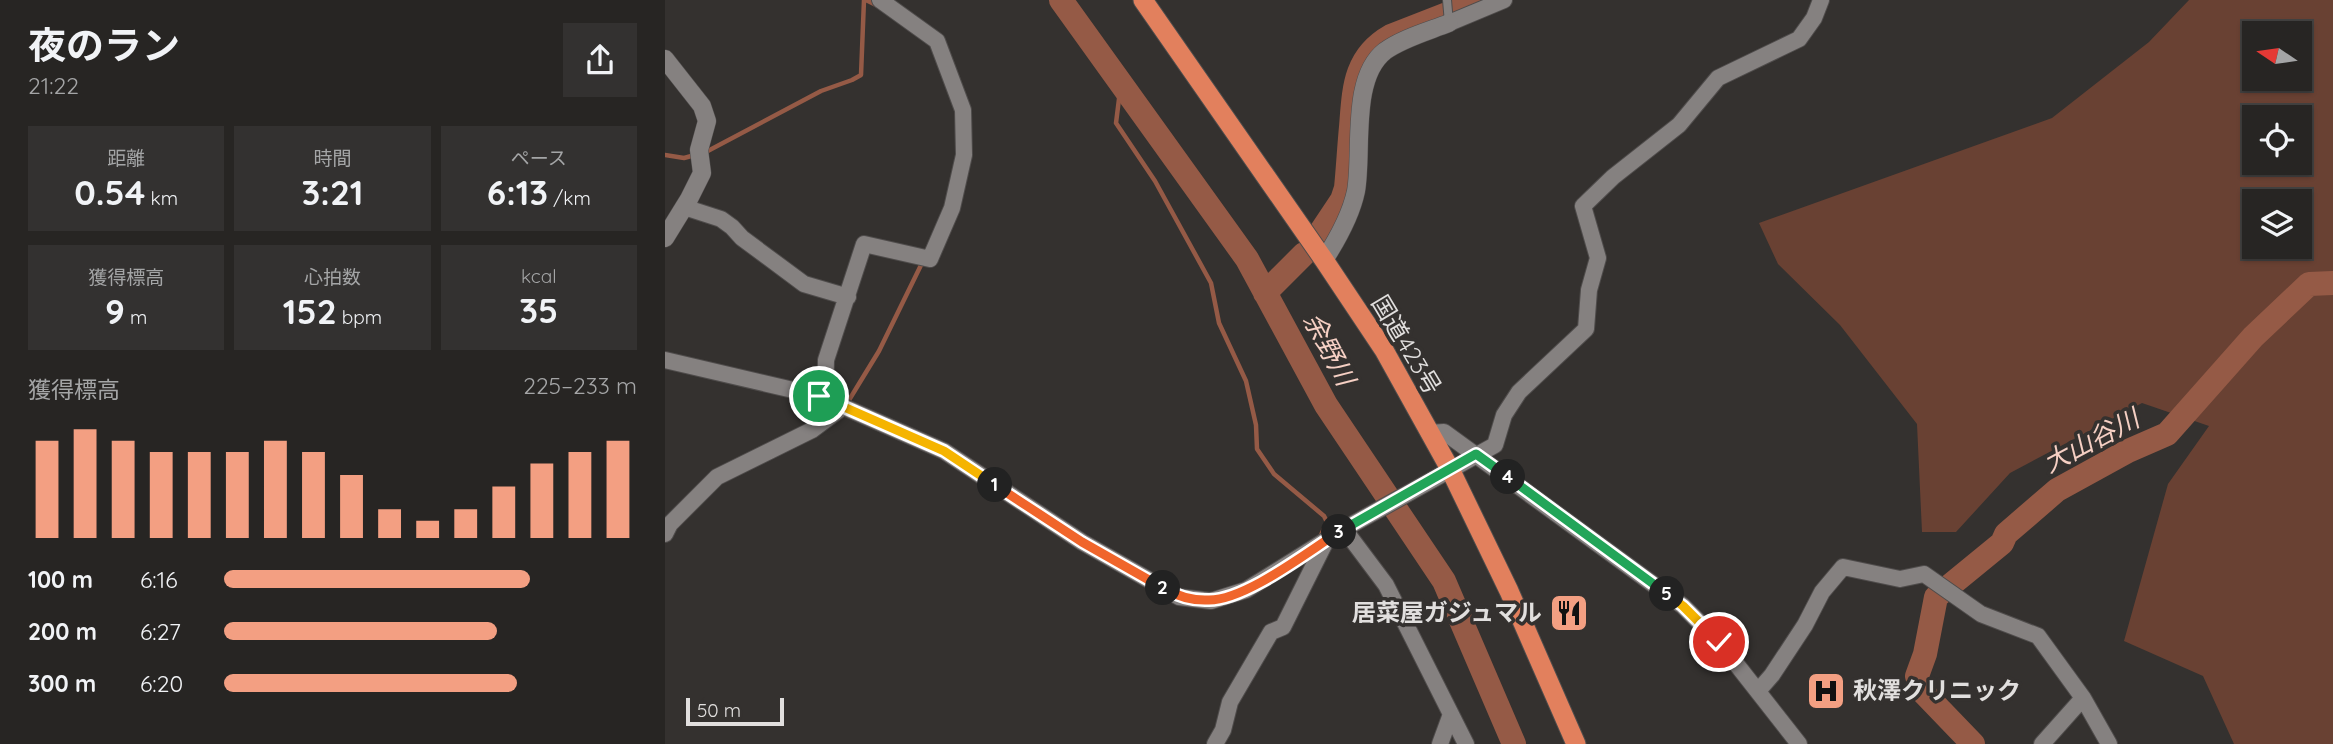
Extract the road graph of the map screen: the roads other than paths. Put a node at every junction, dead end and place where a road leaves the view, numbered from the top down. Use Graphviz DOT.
graph roads {
  1 [pos="880,0"];
  2 [pos="1143,0"];
  3 [pos="1447,0"];
  4 [pos="1504,0"];
  5 [pos="1821,0"];
  6 [pos="1449,23"];
  7 [pos="665,59"];
  8 [pos="684,207"];
  9 [pos="665,238"];
  10 [pos="1324,260"];
  11 [pos="848,297"];
  12 [pos="665,360"];
  13 [pos="825,399"];
  14 [pos="843,407"];
  15 [pos="1429,433"];
  16 [pos="1476,454"];
  17 [pos="1450,468"];
  18 [pos="1348,527"];
  19 [pos="665,534"];
  20 [pos="1325,541"];
  21 [pos="1758,691"];
  22 [pos="2083,698"];
  23 [pos="1451,714"];
  24 [pos="1215,744"];
  25 [pos="1440,744"];
  26 [pos="1465,744"];
  27 [pos="1576,744"];
  28 [pos="1799,744"];
  29 [pos="2042,744"];
  30 [pos="2109,744"];
  1 -- 11 [label="street"];
  2 -- 10 [label="highway, 国道423号"];
  3 -- 6 [label="lane"];
  4 -- 6 [label="street"];
  5 -- 16 [label="street"];
  6 -- 10 [label="street"];
  7 -- 8 [label="street"];
  8 -- 9 [label="street"];
  8 -- 11 [label="street"];
  10 -- 15 [label="highway, 国道423号"];
  11 -- 13 [label="street"];
  12 -- 13 [label="street"];
  13 -- 14 [label="street"];
  14 -- 19 [label="street"];
  14 -- 20 [label="street"];
  15 -- 16 [label="street"];
  15 -- 17 [label="highway, 国道423号"];
  16 -- 17 [label="street"];
  16 -- 21 [label="street"];
  17 -- 18 [label="street"];
  17 -- 27 [label="highway, 国道423号"];
  18 -- 20 [label="street"];
  18 -- 23 [label="street"];
  20 -- 24 [label="street"];
  21 -- 22 [label="street"];
  21 -- 28 [label="street"];
  22 -- 29 [label="street"];
  22 -- 30 [label="street"];
  23 -- 25 [label="street"];
  23 -- 26 [label="street"];
}
